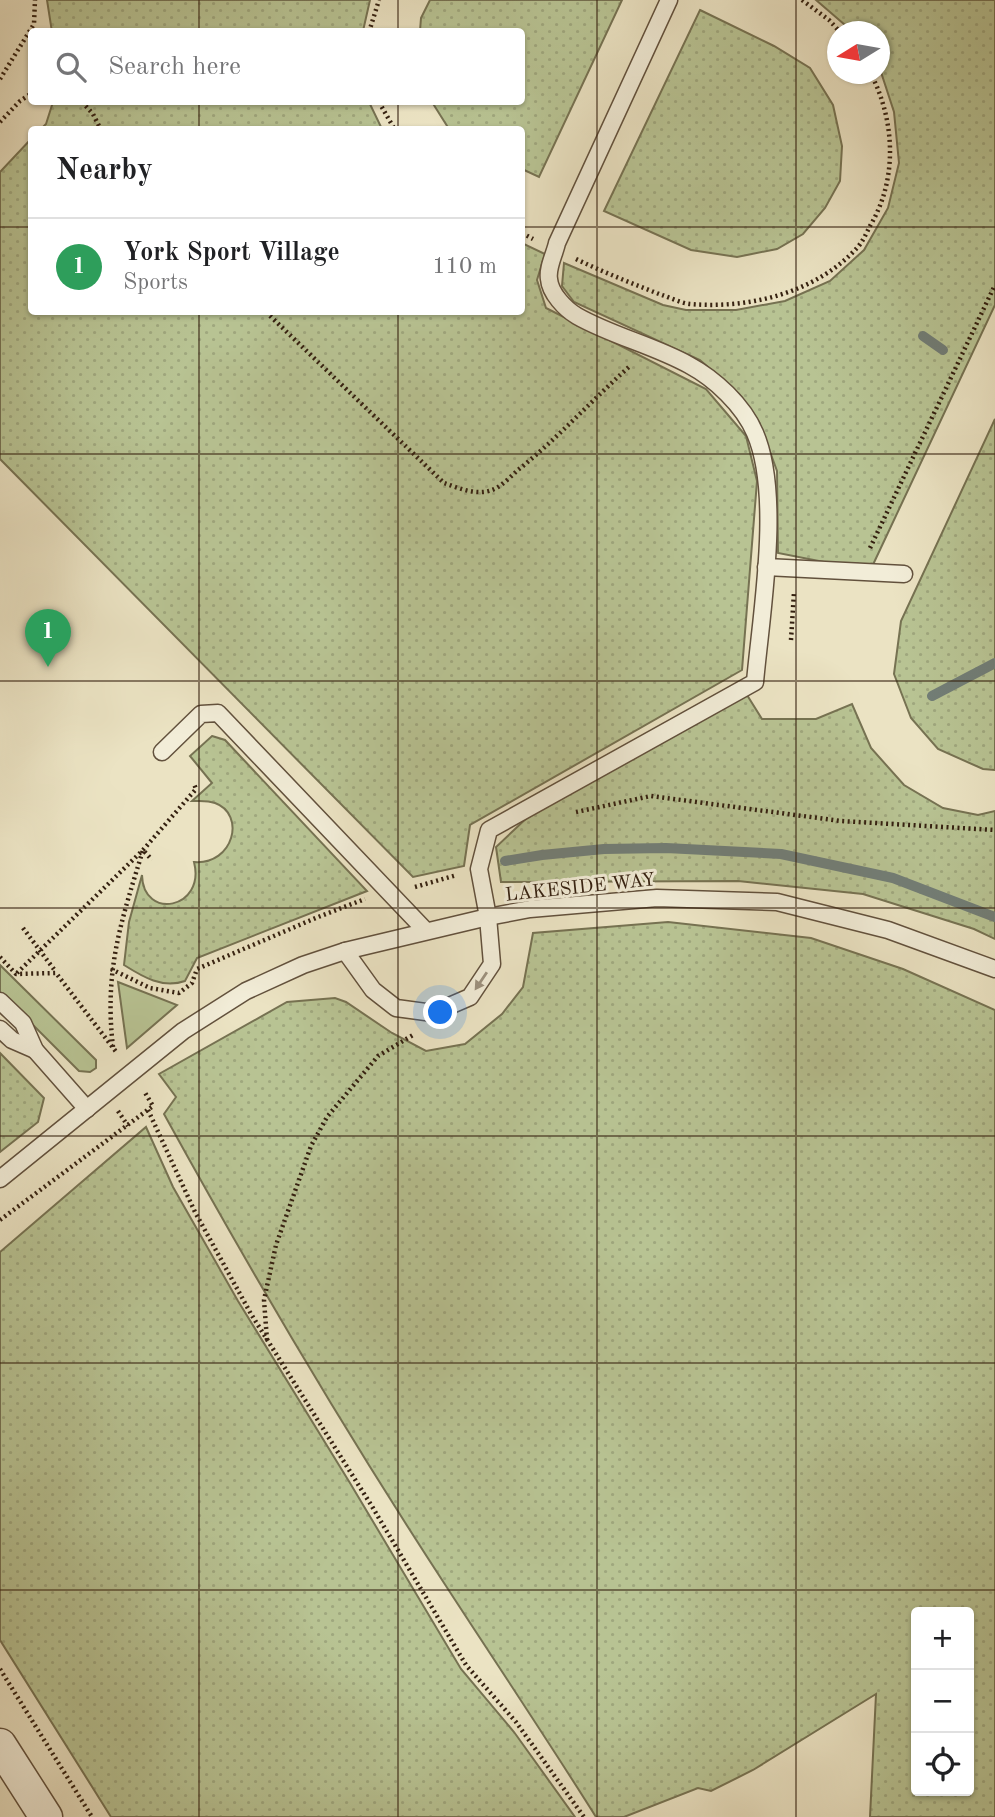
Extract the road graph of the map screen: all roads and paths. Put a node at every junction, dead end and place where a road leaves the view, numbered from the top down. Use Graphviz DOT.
graph roads {
  1 [pos="35,0"];
  2 [pos="379,0"];
  3 [pos="669,0"];
  4 [pos="802,0"];
  5 [pos="830,21"];
  6 [pos="32,28"];
  7 [pos="370,28"];
  8 [pos="28,34"];
  9 [pos="0,79"];
  10 [pos="876,84"];
  11 [pos="28,96"];
  12 [pos="85,105"];
  13 [pos="381,105"];
  14 [pos="0,122"];
  15 [pos="99,126"];
  16 [pos="393,126"];
  17 [pos="555,250"];
  18 [pos="995,285"];
  19 [pos="269,315"];
  20 [pos="652,346"];
  21 [pos="766,567"];
  22 [pos="859,571"];
  23 [pos="904,574"];
  24 [pos="783,591"];
  25 [pos="791,640"];
  26 [pos="162,752"];
  27 [pos="194,784"];
  28 [pos="570,813"];
  29 [pos="995,830"];
  30 [pos="143,850"];
  31 [pos="152,860"];
  32 [pos="480,869"];
  33 [pos="389,894"];
  34 [pos="488,917"];
  35 [pos="23,928"];
  36 [pos="426,931"];
  37 [pos="40,950"];
  38 [pos="345,951"];
  39 [pos="0,957"];
  40 [pos="111,969"];
  41 [pos="995,969"];
  42 [pos="56,973"];
  43 [pos="16,974"];
  44 [pos="0,1000"];
  45 [pos="433,1013"];
  46 [pos="0,1029"];
  47 [pos="35,1050"];
  48 [pos="132,1072"];
  49 [pos="87,1109"];
  50 [pos="148,1110"];
  51 [pos="0,1180"];
  52 [pos="0,1220"];
  53 [pos="267,1341"];
  54 [pos="0,1669"];
  55 [pos="0,1745"];
  56 [pos="46,1817"];
  57 [pos="92,1817"];
  58 [pos="584,1817"];
  1 -- 6 [label="path"];
  2 -- 7 [label="path"];
  3 -- 17 [label="lane"];
  4 -- 5 [label="path"];
  8 -- 9 [label="path"];
  10 -- 17 [label="path"];
  11 -- 14 [label="path"];
  12 -- 15 [label="path"];
  13 -- 16 [label="path"];
  17 -- 20 [label="lane"];
  18 -- 22 [label="path"];
  19 -- 20 [label="path"];
  20 -- 21 [label="lane"];
  21 -- 22 [label="lane"];
  21 -- 32 [label="lane"];
  22 -- 23 [label="lane"];
  24 -- 25 [label="path"];
  26 -- 33 [label="lane"];
  27 -- 30 [label="path"];
  28 -- 29 [label="path"];
  30 -- 31 [label="path"];
  30 -- 37 [label="path"];
  30 -- 40 [label="path"];
  32 -- 33 [label="path"];
  32 -- 34 [label="lane"];
  33 -- 36 [label="lane"];
  33 -- 40 [label="path"];
  34 -- 36 [label="lane, LAKESIDE WAY"];
  34 -- 41 [label="lane, LAKESIDE WAY"];
  34 -- 45 [label="lane, one-way"];
  35 -- 37 [label="path"];
  36 -- 38 [label="lane, LAKESIDE WAY"];
  37 -- 42 [label="path"];
  37 -- 43 [label="path"];
  38 -- 45 [label="lane"];
  38 -- 48 [label="lane, LAKESIDE WAY"];
  39 -- 43 [label="path"];
  40 -- 42 [label="path"];
  42 -- 43 [label="path"];
  44 -- 47 [label="lane"];
  45 -- 53 [label="path"];
  46 -- 47 [label="lane"];
  47 -- 49 [label="lane"];
  48 -- 49 [label="lane, LAKESIDE WAY"];
  48 -- 50 [label="path"];
  49 -- 51 [label="lane, LAKESIDE WAY"];
  50 -- 52 [label="path"];
  50 -- 53 [label="path"];
  53 -- 58 [label="path"];
  54 -- 57 [label="path"];
  55 -- 56 [label="street"];
}
